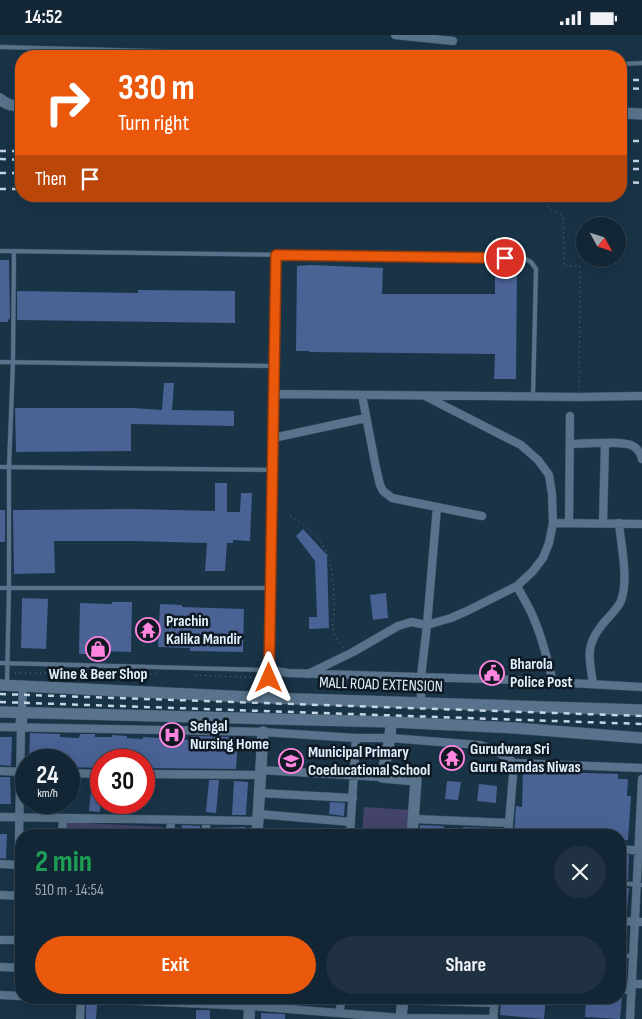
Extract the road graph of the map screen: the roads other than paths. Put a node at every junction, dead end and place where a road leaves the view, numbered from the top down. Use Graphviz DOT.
graph roads {
  1 [pos="395,35"];
  2 [pos="453,41"];
  3 [pos="0,47"];
  4 [pos="114,50"];
  5 [pos="642,63"];
  6 [pos="627,64"];
  7 [pos="0,99"];
  8 [pos="15,106"];
  9 [pos="627,113"];
  10 [pos="642,114"];
  11 [pos="0,251"];
  12 [pos="14,251"];
  13 [pos="276,255"];
  14 [pos="0,362"];
  15 [pos="13,362"];
  16 [pos="274,366"];
  17 [pos="274,394"];
  18 [pos="362,395"];
  19 [pos="424,395"];
  20 [pos="642,396"];
  21 [pos="533,397"];
  22 [pos="570,416"];
  23 [pos="366,418"];
  24 [pos="273,438"];
  25 [pos="605,443"];
  26 [pos="570,444"];
  27 [pos="642,459"];
  28 [pos="0,467"];
  29 [pos="9,467"];
  30 [pos="272,470"];
  31 [pos="436,507"];
  32 [pos="642,515"];
  33 [pos="482,516"];
  34 [pos="553,523"];
  35 [pos="570,523"];
  36 [pos="603,523"];
  37 [pos="619,523"];
  38 [pos="642,524"];
  39 [pos="516,586"];
  40 [pos="0,587"];
  41 [pos="9,588"];
  42 [pos="270,588"];
  43 [pos="427,625"];
  44 [pos="0,663"];
  45 [pos="7,663"];
  46 [pos="269,674"];
  47 [pos="308,674"];
  48 [pos="421,677"];
  49 [pos="553,682"];
  50 [pos="593,684"];
  51 [pos="4,685"];
  52 [pos="23,686"];
  53 [pos="642,687"];
  54 [pos="268,698"];
  55 [pos="421,703"];
  56 [pos="642,709"];
  57 [pos="0,712"];
  58 [pos="22,712"];
  59 [pos="391,722"];
  60 [pos="0,727"];
  61 [pos="21,727"];
  62 [pos="263,732"];
  63 [pos="356,738"];
  64 [pos="390,738"];
  65 [pos="642,738"];
  66 [pos="22,749"];
  67 [pos="514,763"];
  68 [pos="642,768"];
  69 [pos="0,771"];
  70 [pos="15,772"];
  71 [pos="260,773"];
  72 [pos="155,775"];
  73 [pos="354,775"];
  74 [pos="382,777"];
  75 [pos="642,779"];
  76 [pos="259,793"];
  77 [pos="353,799"];
  78 [pos="641,811"];
  79 [pos="20,814"];
  80 [pos="0,817"];
  81 [pos="20,817"];
  82 [pos="63,818"];
  83 [pos="414,819"];
  84 [pos="206,820"];
  85 [pos="171,821"];
  86 [pos="351,822"];
  87 [pos="509,823"];
  88 [pos="257,826"];
  89 [pos="20,829"];
  90 [pos="62,829"];
  91 [pos="170,829"];
  92 [pos="206,829"];
  93 [pos="350,829"];
  94 [pos="413,829"];
  95 [pos="508,829"];
  96 [pos="626,850"];
  97 [pos="640,851"];
  98 [pos="0,864"];
  99 [pos="15,865"];
  100 [pos="626,883"];
  101 [pos="640,884"];
  102 [pos="0,895"];
  103 [pos="15,896"];
  104 [pos="626,921"];
  105 [pos="639,922"];
  106 [pos="0,940"];
  107 [pos="15,940"];
  108 [pos="626,956"];
  109 [pos="632,956"];
  110 [pos="642,957"];
  111 [pos="0,967"];
  112 [pos="15,968"];
  113 [pos="642,984"];
  114 [pos="631,987"];
  115 [pos="626,988"];
  116 [pos="0,995"];
  117 [pos="15,996"];
  118 [pos="81,1004"];
  119 [pos="250,1004"];
  120 [pos="268,1004"];
  121 [pos="341,1004"];
  122 [pos="402,1004"];
  123 [pos="495,1004"];
  124 [pos="340,1012"];
  125 [pos="401,1018"];
  126 [pos="80,1019"];
  127 [pos="249,1019"];
  128 [pos="493,1019"];
  129 [pos="630,1019"];
  1 -- 2 [label="street"];
  3 -- 4 [label="lane"];
  5 -- 6 [label="lane"];
  7 -- 8 [label="main road"];
  9 -- 10 [label="main road"];
  11 -- 12 [label="lane"];
  12 -- 13 [label="lane"];
  12 -- 15 [label="lane"];
  13 -- 16 [label="lane"];
  13 -- 21 [label="lane"];
  14 -- 15 [label="lane"];
  15 -- 16 [label="lane"];
  15 -- 29 [label="lane"];
  16 -- 17 [label="lane"];
  17 -- 18 [label="street"];
  17 -- 24 [label="street"];
  18 -- 19 [label="street"];
  18 -- 23 [label="street"];
  19 -- 21 [label="street"];
  19 -- 34 [label="street"];
  20 -- 21 [label="street"];
  22 -- 26 [label="street"];
  23 -- 24 [label="street"];
  23 -- 31 [label="street"];
  24 -- 30 [label="street"];
  25 -- 26 [label="street"];
  25 -- 27 [label="street"];
  25 -- 36 [label="street"];
  26 -- 35 [label="street"];
  28 -- 29 [label="lane"];
  29 -- 30 [label="lane"];
  29 -- 41 [label="lane"];
  30 -- 42 [label="street"];
  31 -- 33 [label="street"];
  31 -- 43 [label="street"];
  32 -- 38 [label="street"];
  34 -- 35 [label="street"];
  34 -- 39 [label="street"];
  35 -- 36 [label="street"];
  36 -- 37 [label="street"];
  37 -- 38 [label="street"];
  37 -- 50 [label="street"];
  39 -- 43 [label="street"];
  39 -- 49 [label="street"];
  40 -- 41 [label="lane"];
  41 -- 42 [label="lane"];
  41 -- 45 [label="lane"];
  42 -- 46 [label="street"];
  43 -- 47 [label="street"];
  43 -- 48 [label="street"];
  44 -- 45 [label="lane"];
  45 -- 46 [label="lane"];
  45 -- 51 [label="lane"];
  46 -- 47 [label="street"];
  46 -- 54 [label="street"];
  47 -- 48 [label="street"];
  48 -- 49 [label="street"];
  48 -- 55 [label="street"];
  49 -- 50 [label="street"];
  50 -- 53 [label="street"];
  51 -- 52 [label="main road, MALL ROAD EXTENSION"];
  52 -- 54 [label="main road, MALL ROAD EXTENSION"];
  52 -- 58 [label="street"];
  54 -- 55 [label="main road, MALL ROAD EXTENSION"];
  55 -- 56 [label="main road, MALL ROAD EXTENSION"];
  57 -- 58 [label="main road"];
  58 -- 59 [label="main road"];
  58 -- 61 [label="main road"];
  59 -- 64 [label="main road"];
  59 -- 65 [label="main road"];
  60 -- 61 [label="street"];
  61 -- 62 [label="street"];
  61 -- 66 [label="street"];
  62 -- 63 [label="street"];
  62 -- 71 [label="main road"];
  63 -- 64 [label="street"];
  63 -- 73 [label="street"];
  64 -- 67 [label="street"];
  64 -- 74 [label="main road"];
  67 -- 68 [label="street"];
  67 -- 87 [label="street"];
  69 -- 70 [label="street"];
  71 -- 72 [label="street"];
  71 -- 73 [label="street"];
  71 -- 76 [label="main road"];
  73 -- 74 [label="street"];
  73 -- 77 [label="street"];
  74 -- 83 [label="main road"];
  75 -- 78 [label="street"];
  76 -- 77 [label="street"];
  76 -- 88 [label="main road"];
  77 -- 86 [label="street"];
  78 -- 97 [label="street"];
  79 -- 81 [label="street"];
  80 -- 81 [label="street"];
  81 -- 82 [label="street"];
  81 -- 89 [label="street"];
  82 -- 85 [label="street"];
  82 -- 90 [label="street"];
  83 -- 87 [label="street"];
  83 -- 94 [label="main road"];
  84 -- 85 [label="street"];
  84 -- 88 [label="street"];
  84 -- 92 [label="street"];
  85 -- 91 [label="street"];
  86 -- 88 [label="street"];
  86 -- 93 [label="street"];
  87 -- 95 [label="street"];
  96 -- 97 [label="street"];
  97 -- 101 [label="street"];
  98 -- 99 [label="street"];
  100 -- 101 [label="lane"];
  101 -- 105 [label="street"];
  102 -- 103 [label="street"];
  104 -- 105 [label="street"];
  105 -- 109 [label="street"];
  106 -- 107 [label="street"];
  108 -- 109 [label="lane"];
  109 -- 110 [label="street"];
  109 -- 114 [label="street"];
  111 -- 112 [label="street"];
  113 -- 114 [label="street"];
  114 -- 115 [label="street"];
  114 -- 129 [label="street"];
  116 -- 117 [label="street"];
  118 -- 126 [label="street"];
  119 -- 127 [label="main road"];
  120 -- 124 [label="street"];
  121 -- 124 [label="street"];
  122 -- 125 [label="main road"];
  123 -- 128 [label="street"];
  124 -- 125 [label="street"];
  125 -- 128 [label="street"];
}
